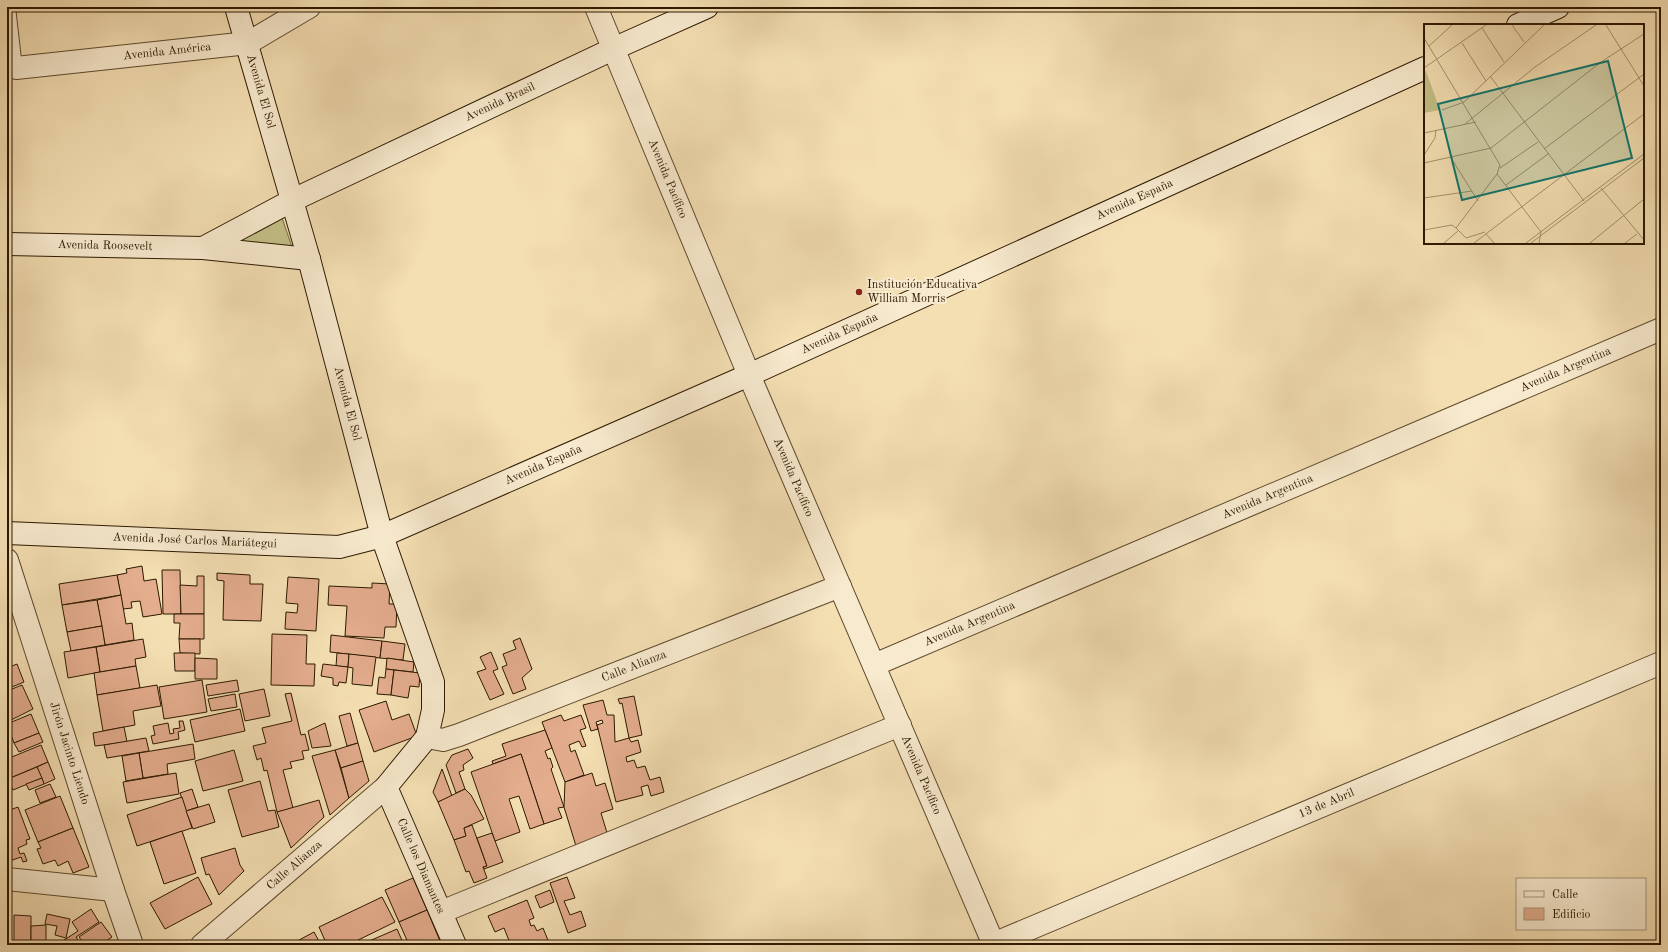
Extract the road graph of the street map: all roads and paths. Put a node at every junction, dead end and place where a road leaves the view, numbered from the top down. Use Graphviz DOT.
graph roads {
  1 [pos="9,7"];
  2 [pos="236,7"];
  3 [pos="309,7"];
  4 [pos="596,7"];
  5 [pos="707,7"];
  6 [pos="1558,7"];
  7 [pos="1520,24"];
  8 [pos="248,43"];
  9 [pos="613,48"];
  10 [pos="16,68"];
  11 [pos="1424,68"];
  12 [pos="293,200"];
  13 [pos="7,244"];
  14 [pos="203,248"];
  15 [pos="309,259"];
  16 [pos="1661,329"];
  17 [pos="749,376"];
  18 [pos="7,533"];
  19 [pos="382,536"];
  20 [pos="7,560"];
  21 [pos="840,586"];
  22 [pos="1661,663"];
  23 [pos="874,666"];
  24 [pos="900,725"];
  25 [pos="427,737"];
  26 [pos="386,787"];
  27 [pos="7,879"];
  28 [pos="113,890"];
  29 [pos="441,912"];
  30 [pos="132,945"];
  31 [pos="202,945"];
  32 [pos="455,945"];
  33 [pos="993,945"];
  1 -- 10 [label="lane"];
  2 -- 8 [label="street, Avenida El Sol"];
  3 -- 8 [label="street, Avenida América"];
  4 -- 9 [label="street, Avenida Pacífico"];
  5 -- 9 [label="street, Avenida Brasil"];
  6 -- 7 [label="street"];
  8 -- 10 [label="street, Avenida América"];
  8 -- 12 [label="street, Avenida El Sol"];
  9 -- 12 [label="street, Avenida Brasil"];
  9 -- 17 [label="street, Avenida Pacífico"];
  11 -- 17 [label="street, Avenida España"];
  12 -- 14 [label="street, Avenida Roosevelt"];
  12 -- 15 [label="street, Avenida El Sol"];
  13 -- 14 [label="street, Avenida Roosevelt"];
  14 -- 15 [label="street, Avenida Roosevelt"];
  15 -- 19 [label="street, Avenida El Sol"];
  16 -- 23 [label="street, Avenida Argentina"];
  17 -- 19 [label="street, Avenida España"];
  17 -- 21 [label="street, Avenida Pacífico"];
  18 -- 19 [label="street, Avenida José Carlos Mariátegui"];
  19 -- 25 [label="street, Avenida El Sol"];
  20 -- 28 [label="street, Jirón Jacinto Liendo"];
  21 -- 23 [label="street, Avenida Pacífico"];
  21 -- 25 [label="street, Calle Alianza"];
  22 -- 33 [label="street, 13 de Abril"];
  23 -- 24 [label="street, Avenida Pacífico"];
  24 -- 29 [label="street"];
  24 -- 33 [label="street, Avenida Pacífico"];
  25 -- 26 [label="street, Avenida El Sol"];
  26 -- 29 [label="street, Calle los Diamantes"];
  26 -- 31 [label="street, Calle Alianza"];
  27 -- 28 [label="street"];
  28 -- 30 [label="street, Jirón Jacinto Liendo"];
  29 -- 32 [label="street, Calle los Diamantes"];
}
